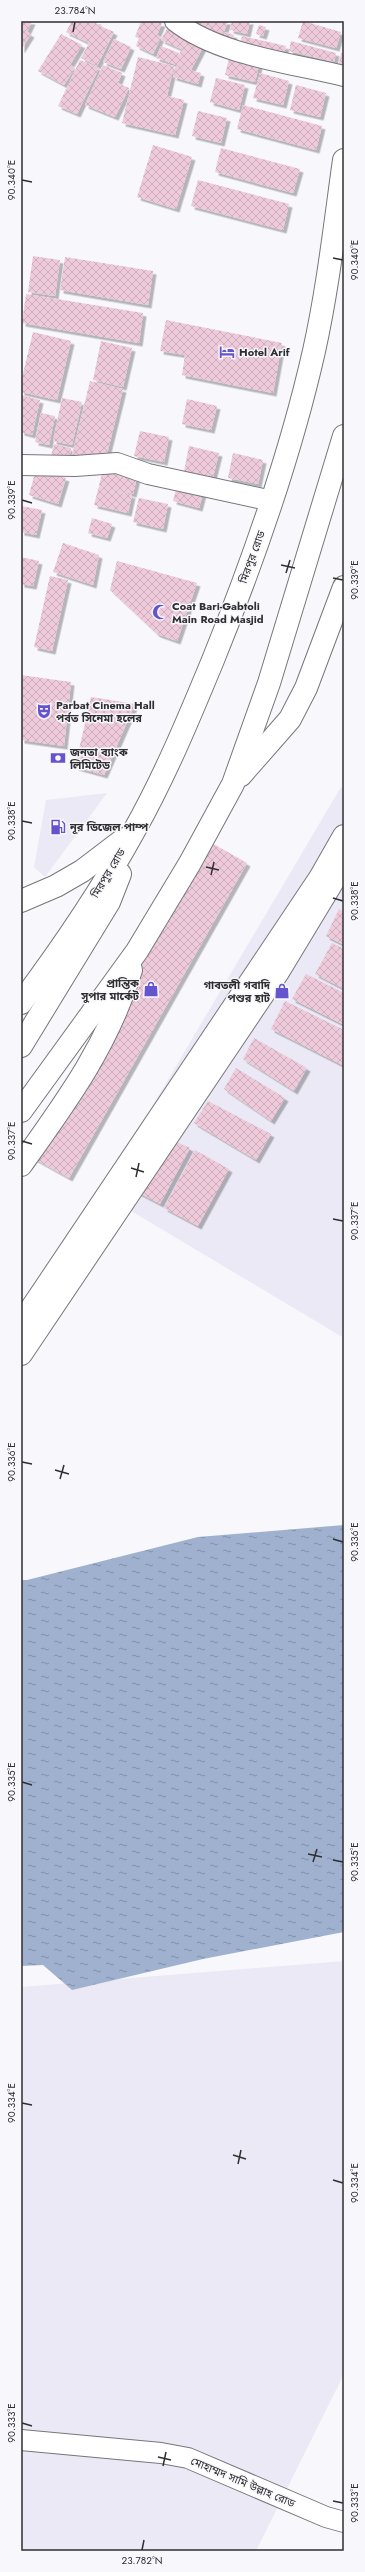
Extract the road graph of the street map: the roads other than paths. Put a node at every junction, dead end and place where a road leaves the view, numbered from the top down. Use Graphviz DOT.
graph roads {
  1 [pos="175,21"];
  2 [pos="344,76"];
  3 [pos="344,160"];
  4 [pos="344,436"];
  5 [pos="21,464"];
  6 [pos="272,501"];
  7 [pos="344,587"];
  8 [pos="233,784"];
  9 [pos="134,831"];
  10 [pos="344,836"];
  11 [pos="344,863"];
  12 [pos="21,901"];
  13 [pos="137,951"];
  14 [pos="21,1006"];
  15 [pos="21,1046"];
  16 [pos="21,1111"];
  17 [pos="21,1165"];
  18 [pos="21,1324"];
  19 [pos="21,1354"];
  20 [pos="21,2440"];
  21 [pos="344,2522"];
  1 -- 2 [label="street"];
  3 -- 6 [label="highway, মিরপুর রোড"];
  4 -- 8 [label="highway"];
  5 -- 6 [label="street"];
  6 -- 9 [label="highway, মিরপুর রোড"];
  7 -- 8 [label="highway"];
  8 -- 13 [label="highway"];
  9 -- 12 [label="highway"];
  9 -- 14 [label="highway, মিরপুর রোড"];
  9 -- 15 [label="highway"];
  10 -- 18 [label="highway"];
  11 -- 19 [label="highway"];
  13 -- 16 [label="highway"];
  13 -- 17 [label="highway"];
  20 -- 21 [label="street, মোহাম্মদ সামি উল্লাহ রোড"];
}
